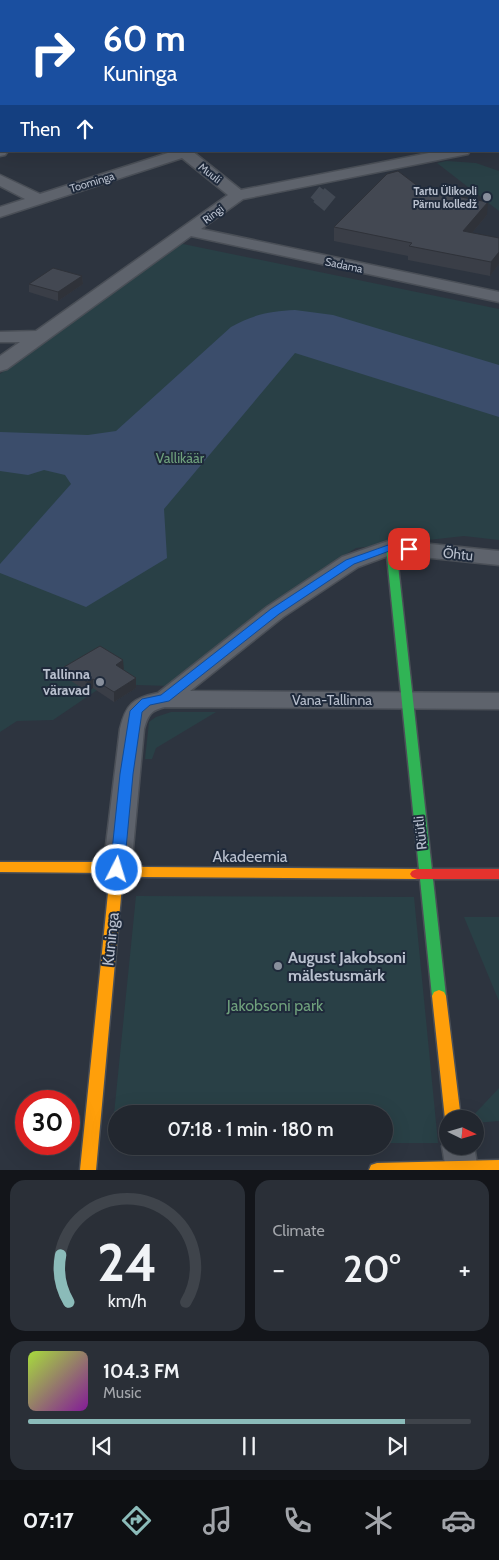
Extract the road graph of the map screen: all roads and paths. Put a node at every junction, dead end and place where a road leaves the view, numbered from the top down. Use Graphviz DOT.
graph roads {
  1 [pos="183,152"];
  2 [pos="458,152"];
  3 [pos="0,180"];
  4 [pos="238,195"];
  5 [pos="37,199"];
  6 [pos="0,212"];
  7 [pos="190,231"];
  8 [pos="499,297"];
  9 [pos="39,336"];
  10 [pos="0,337"];
  11 [pos="0,365"];
  12 [pos="391,547"];
  13 [pos="499,558"];
  14 [pos="164,699"];
  15 [pos="407,700"];
  16 [pos="499,701"];
  17 [pos="0,867"];
  18 [pos="117,870"];
  19 [pos="426,874"];
  20 [pos="499,874"];
  21 [pos="452,1110"];
  22 [pos="460,1157"];
  23 [pos="499,1167"];
  24 [pos="88,1170"];
  25 [pos="377,1170"];
  1 -- 4 [label="street, Muuli"];
  1 -- 5 [label="street, Toominga"];
  2 -- 4 [label="street, Ringi"];
  3 -- 5 [label="street"];
  4 -- 7 [label="street, Ringi"];
  5 -- 6 [label="street, Toominga"];
  7 -- 8 [label="street, Sadama"];
  7 -- 9 [label="street, Ringi"];
  9 -- 10 [label="street"];
  9 -- 11 [label="street, Ringi"];
  12 -- 13 [label="street, Õhtu"];
  12 -- 14 [label="street, Õhtu"];
  12 -- 15 [label="street, Rüütli"];
  14 -- 15 [label="street, Vana-Tallinna"];
  14 -- 18 [label="street, Kuninga"];
  15 -- 16 [label="street, Vana-Tallinna"];
  15 -- 19 [label="street, Rüütli"];
  17 -- 18 [label="street, Akadeemia"];
  18 -- 19 [label="street, Akadeemia"];
  18 -- 24 [label="street, Kuninga"];
  19 -- 20 [label="street, Akadeemia"];
  19 -- 21 [label="street, Rüütli"];
  22 -- 23 [label="street"];
  22 -- 25 [label="street"];
}
